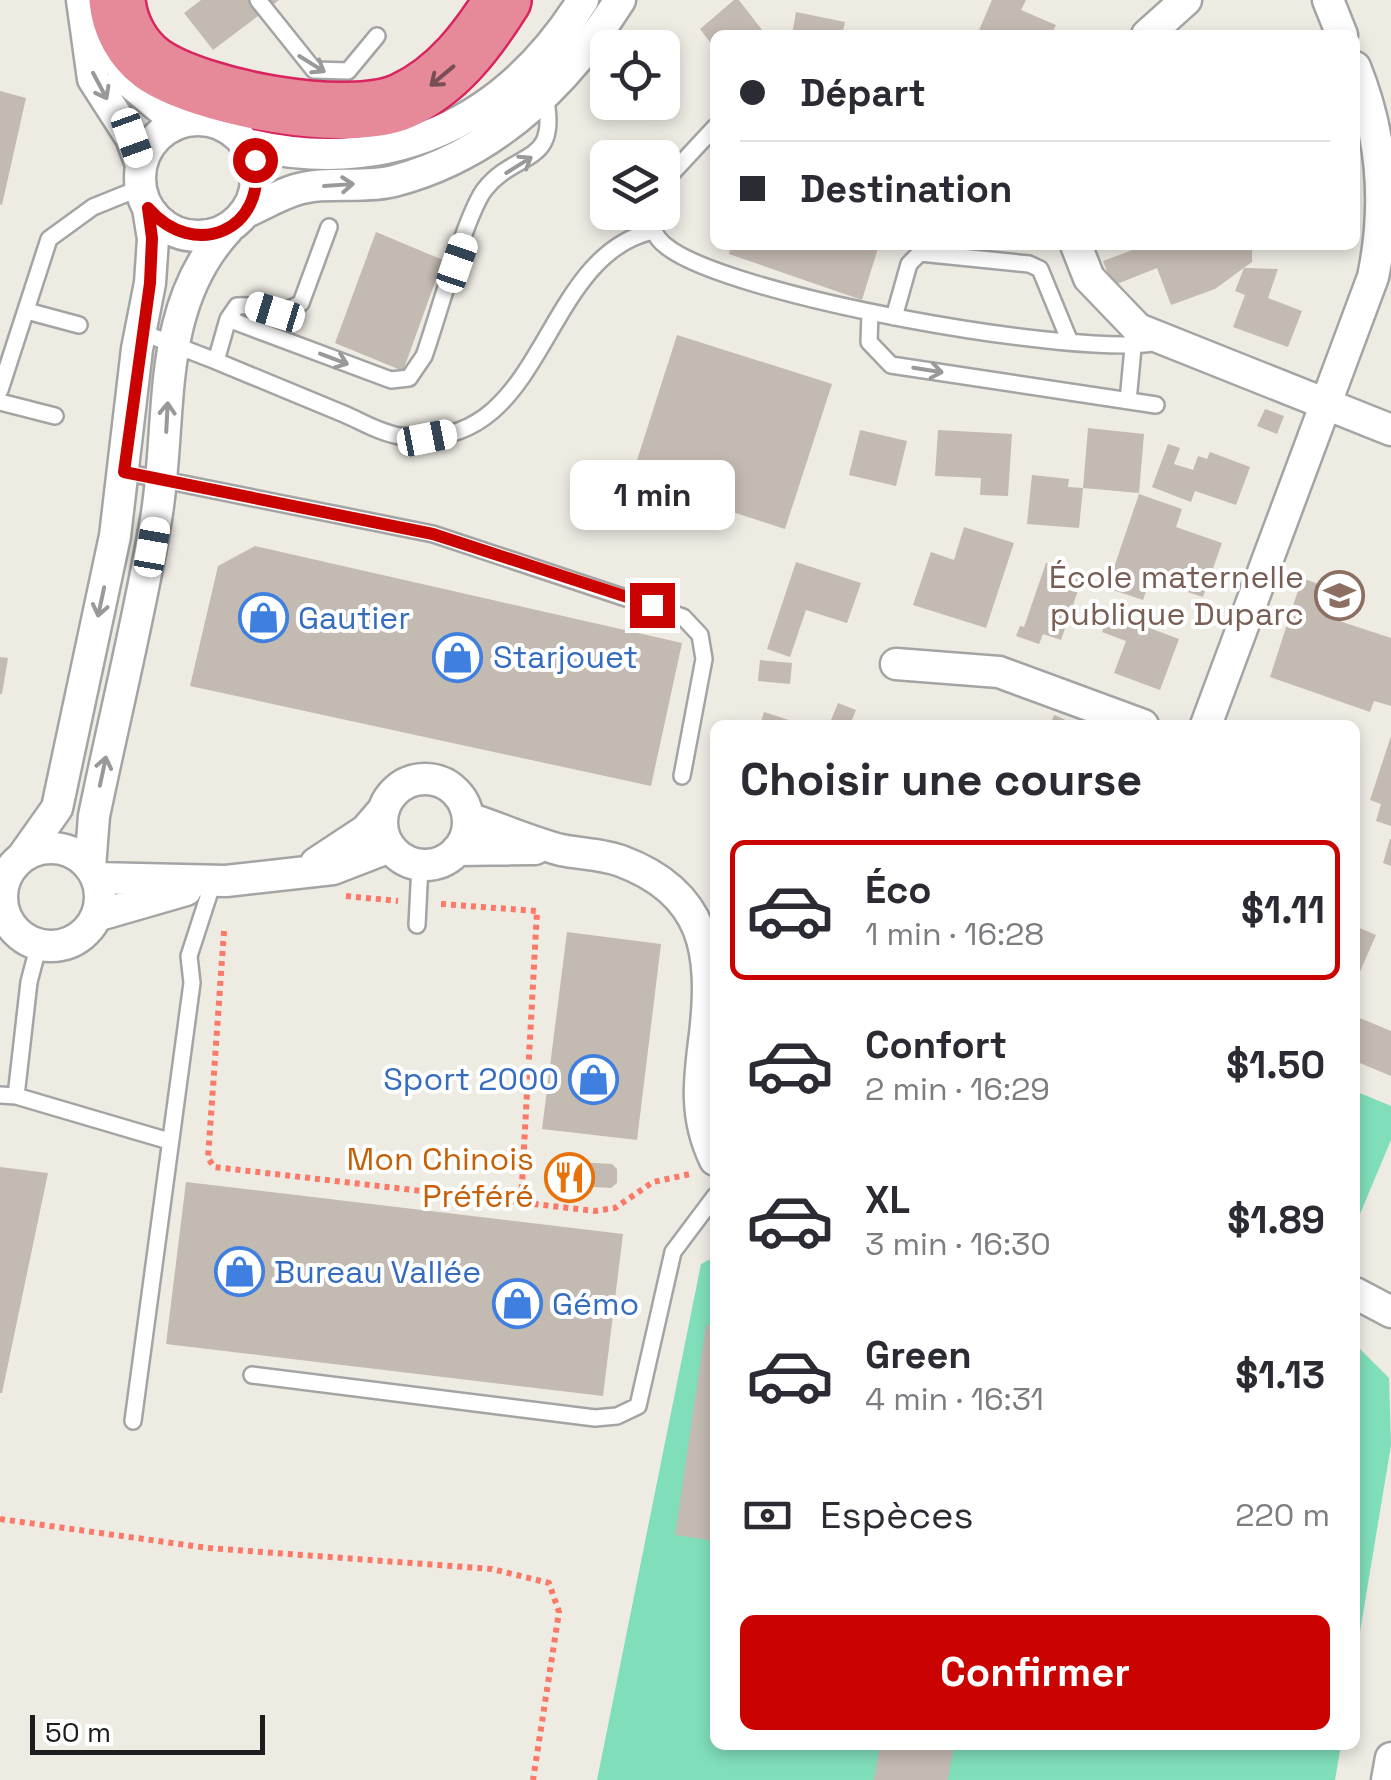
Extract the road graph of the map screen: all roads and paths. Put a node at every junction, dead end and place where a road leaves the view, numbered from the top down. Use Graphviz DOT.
graph roads {
  1 [pos="82,0"];
  2 [pos="106,0"];
  3 [pos="117,0"];
  4 [pos="258,0"];
  5 [pos="503,0"];
  6 [pos="583,0"];
  7 [pos="620,0"];
  8 [pos="1186,0"];
  9 [pos="1328,0"];
  10 [pos="1153,30"];
  11 [pos="1340,30"];
  12 [pos="377,36"];
  13 [pos="1360,85"];
  14 [pos="545,96"];
  15 [pos="178,123"];
  16 [pos="710,132"];
  17 [pos="247,144"];
  18 [pos="680,165"];
  19 [pos="143,187"];
  20 [pos="237,220"];
  21 [pos="329,227"];
  22 [pos="653,231"];
  23 [pos="1078,250"];
  24 [pos="27,311"];
  25 [pos="870,314"];
  26 [pos="894,317"];
  27 [pos="228,319"];
  28 [pos="79,325"];
  29 [pos="141,332"];
  30 [pos="1164,341"];
  31 [pos="1070,342"];
  32 [pos="172,343"];
  33 [pos="1132,348"];
  34 [pos="216,361"];
  35 [pos="0,390"];
  36 [pos="1128,401"];
  37 [pos="0,402"];
  38 [pos="1156,405"];
  39 [pos="1327,406"];
  40 [pos="55,416"];
  41 [pos="1391,430"];
  42 [pos="124,472"];
  43 [pos="163,481"];
  44 [pos="896,664"];
  45 [pos="1129,720"];
  46 [pos="1208,720"];
  47 [pos="682,776"];
  48 [pos="384,809"];
  49 [pos="468,818"];
  50 [pos="390,848"];
  51 [pos="558,849"];
  52 [pos="457,850"];
  53 [pos="23,856"];
  54 [pos="420,865"];
  55 [pos="306,870"];
  56 [pos="93,872"];
  57 [pos="220,882"];
  58 [pos="342,896"];
  59 [pos="419,902"];
  60 [pos="1,903"];
  61 [pos="96,916"];
  62 [pos="418,925"];
  63 [pos="40,944"];
  64 [pos="710,972"];
  65 [pos="710,985"];
  66 [pos="8,1096"];
  67 [pos="169,1141"];
  68 [pos="708,1166"];
  69 [pos="521,1202"];
  70 [pos="710,1203"];
  71 [pos="252,1375"];
  72 [pos="133,1421"];
  73 [pos="0,1520"];
  74 [pos="1391,1758"];
  75 [pos="534,1780"];
  76 [pos="1387,1780"];
  1 -- 19 [label="street, one-way"];
  2 -- 15 [label="street"];
  5 -- 3 [label="highway, one-way"];
  4 -- 12 [label="lane, one-way"];
  6 -- 17 [label="street"];
  7 -- 14 [label="street"];
  8 -- 10 [label="street"];
  9 -- 11 [label="street"];
  13 -- 39 [label="street"];
  20 -- 14 [label="street, one-way"];
  27 -- 14 [label="lane, one-way"];
  15 -- 17 [label="street"];
  15 -- 19 [label="street"];
  16 -- 18 [label="lane"];
  17 -- 20 [label="street"];
  19 -- 20 [label="street"];
  19 -- 24 [label="lane"];
  19 -- 29 [label="street"];
  20 -- 32 [label="street"];
  21 -- 27 [label="lane"];
  22 -- 25 [label="lane"];
  22 -- 34 [label="lane"];
  23 -- 30 [label="street"];
  24 -- 28 [label="lane"];
  24 -- 35 [label="lane"];
  25 -- 26 [label="lane"];
  25 -- 36 [label="lane, one-way"];
  26 -- 31 [label="lane"];
  26 -- 31 [label="lane"];
  27 -- 34 [label="lane"];
  29 -- 32 [label="lane"];
  29 -- 42 [label="street"];
  30 -- 33 [label="lane"];
  30 -- 39 [label="street"];
  31 -- 33 [label="lane"];
  32 -- 34 [label="lane"];
  43 -- 32 [label="street, one-way"];
  33 -- 36 [label="lane"];
  36 -- 38 [label="lane"];
  37 -- 40 [label="lane"];
  39 -- 41 [label="street"];
  39 -- 46 [label="street"];
  42 -- 43 [label="lane"];
  42 -- 53 [label="street, one-way"];
  43 -- 47 [label="lane"];
  56 -- 43 [label="street, one-way"];
  44 -- 45 [label="street"];
  48 -- 49 [label="street"];
  48 -- 50 [label="street"];
  48 -- 55 [label="street"];
  49 -- 51 [label="street"];
  49 -- 52 [label="street"];
  50 -- 54 [label="street"];
  50 -- 55 [label="street"];
  51 -- 52 [label="street"];
  51 -- 64 [label="street"];
  52 -- 54 [label="street"];
  53 -- 56 [label="street"];
  53 -- 60 [label="street"];
  54 -- 59 [label="lane"];
  55 -- 57 [label="street"];
  56 -- 57 [label="street"];
  56 -- 61 [label="street"];
  57 -- 61 [label="street"];
  57 -- 67 [label="lane"];
  57 -- 69 [label="path"];
  58 -- 59 [label="path"];
  59 -- 62 [label="lane"];
  59 -- 69 [label="path"];
  60 -- 63 [label="street"];
  61 -- 63 [label="street"];
  63 -- 66 [label="lane"];
  65 -- 68 [label="street"];
  66 -- 67 [label="lane"];
  67 -- 72 [label="lane"];
  68 -- 69 [label="path"];
  70 -- 71 [label="lane"];
  73 -- 75 [label="path"];
  74 -- 76 [label="street"];
}
